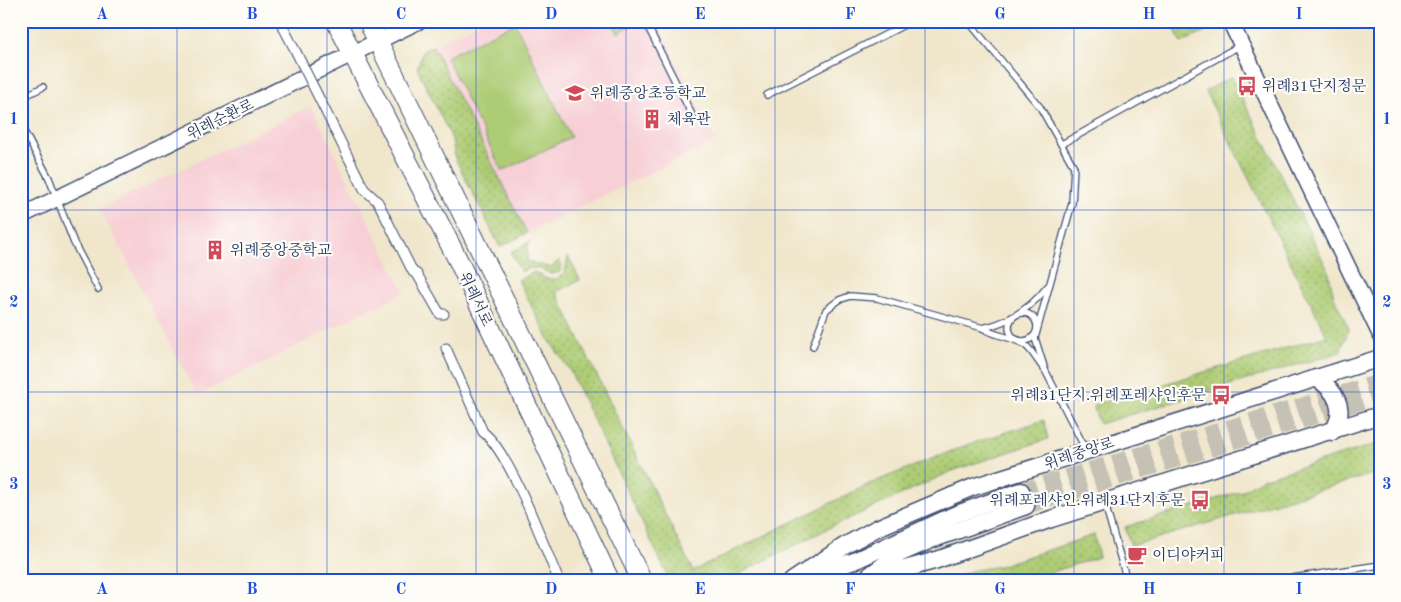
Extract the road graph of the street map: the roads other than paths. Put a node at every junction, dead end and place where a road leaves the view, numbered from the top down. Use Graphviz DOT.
graph roads {
  1 [pos="280,21"];
  2 [pos="336,21"];
  3 [pos="368,21"];
  4 [pos="419,21"];
  5 [pos="645,21"];
  6 [pos="912,21"];
  7 [pos="968,21"];
  8 [pos="1230,21"];
  9 [pos="378,42"];
  10 [pos="1241,45"];
  11 [pos="352,54"];
  12 [pos="42,87"];
  13 [pos="767,95"];
  14 [pos="21,98"];
  15 [pos="692,117"];
  16 [pos="21,126"];
  17 [pos="1062,144"];
  18 [pos="57,198"];
  19 [pos="21,216"];
  20 [pos="1048,286"];
  21 [pos="98,289"];
  22 [pos="444,314"];
  23 [pos="1014,316"];
  24 [pos="984,328"];
  25 [pos="1038,328"];
  26 [pos="1380,334"];
  27 [pos="1016,340"];
  28 [pos="812,346"];
  29 [pos="446,348"];
  30 [pos="1380,358"];
  31 [pos="1045,370"];
  32 [pos="1316,378"];
  33 [pos="1380,415"];
  34 [pos="1332,432"];
  35 [pos="1086,450"];
  36 [pos="1105,502"];
  37 [pos="1380,565"];
  38 [pos="1285,580"];
  39 [pos="559,581"];
  40 [pos="610,581"];
  41 [pos="642,581"];
  42 [pos="794,581"];
  43 [pos="862,581"];
  44 [pos="1127,581"];
  45 [pos="1272,581"];
  1 -- 22 [label="street, bridge"];
  2 -- 11 [label="main road, 위례서로"];
  3 -- 9 [label="main road, 위례서로"];
  4 -- 9 [label="street, 위례순환로"];
  5 -- 15 [label="lane"];
  6 -- 13 [label="lane"];
  7 -- 17 [label="lane"];
  8 -- 10 [label="street"];
  9 -- 11 [label="street, 위례순환로"];
  9 -- 41 [label="main road, 위례서로"];
  10 -- 17 [label="lane"];
  10 -- 26 [label="street"];
  11 -- 18 [label="street, 위례순환로"];
  11 -- 40 [label="main road, 위례서로"];
  12 -- 14 [label="lane"];
  16 -- 18 [label="lane"];
  17 -- 20 [label="lane"];
  18 -- 19 [label="street, 위례순환로"];
  18 -- 21 [label="lane"];
  20 -- 23 [label="lane"];
  20 -- 25 [label="lane"];
  23 -- 24 [label="lane"];
  23 -- 25 [label="lane"];
  23 -- 27 [label="lane"];
  24 -- 27 [label="lane"];
  24 -- 28 [label="lane"];
  25 -- 27 [label="lane"];
  25 -- 31 [label="lane"];
  27 -- 31 [label="lane"];
  29 -- 39 [label="street"];
  30 -- 32 [label="main road, 위례중앙로"];
  31 -- 35 [label="lane"];
  32 -- 34 [label="main road"];
  32 -- 35 [label="main road, 위례중앙로"];
  33 -- 34 [label="main road, 위례중앙로"];
  34 -- 36 [label="main road, 위례중앙로"];
  35 -- 42 [label="main road, 위례중앙로"];
  36 -- 43 [label="main road, 위례중앙로"];
  36 -- 44 [label="lane"];
  37 -- 38 [label="lane"];
  38 -- 45 [label="lane"];
  42 -- 43 [label="main road, 위례중앙로"];
}
